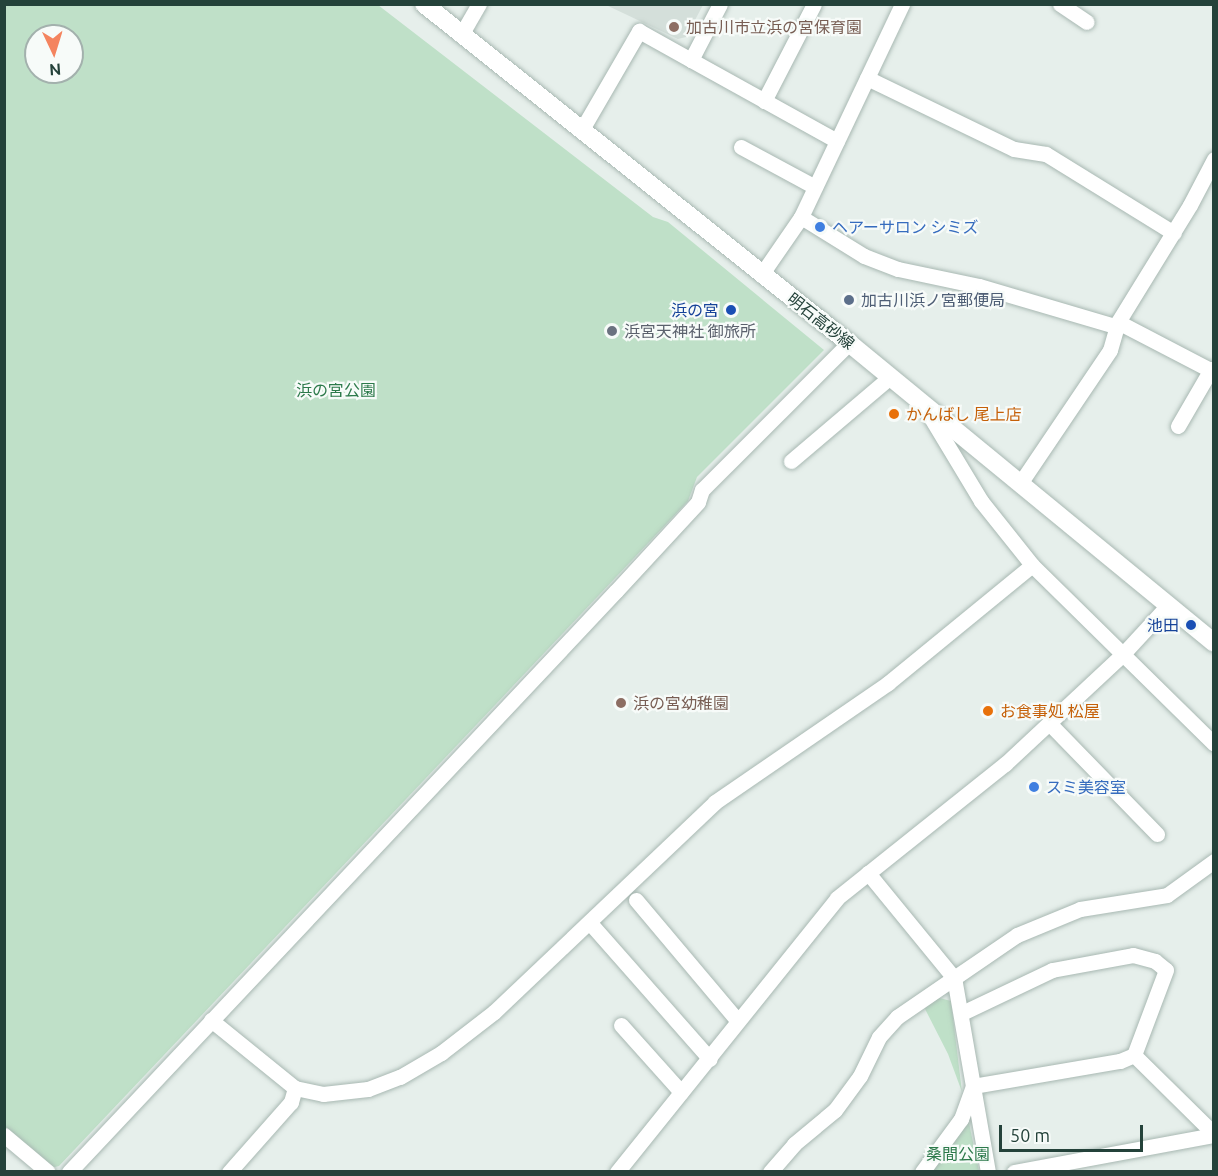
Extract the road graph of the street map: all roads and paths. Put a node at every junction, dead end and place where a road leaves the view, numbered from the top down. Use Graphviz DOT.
graph roads {
  1 [pos="424,4"];
  2 [pos="478,4"];
  3 [pos="720,4"];
  4 [pos="814,4"];
  5 [pos="902,4"];
  6 [pos="1060,4"];
  7 [pos="1087,22"];
  8 [pos="461,35"];
  9 [pos="691,60"];
  10 [pos="867,78"];
  11 [pos="764,101"];
  12 [pos="581,131"];
  13 [pos="837,141"];
  14 [pos="741,147"];
  15 [pos="1214,159"];
  16 [pos="815,187"];
  17 [pos="801,217"];
  18 [pos="1174,233"];
  19 [pos="761,275"];
  20 [pos="1116,324"];
  21 [pos="849,343"];
  22 [pos="1212,370"];
  23 [pos="890,377"];
  24 [pos="922,403"];
  25 [pos="1178,426"];
  26 [pos="791,460"];
  27 [pos="1021,482"];
  28 [pos="1032,565"];
  29 [pos="1169,604"];
  30 [pos="1214,642"];
  31 [pos="1122,655"];
  32 [pos="1049,723"];
  33 [pos="1214,744"];
  34 [pos="1157,834"];
  35 [pos="1214,861"];
  36 [pos="868,873"];
  37 [pos="636,900"];
  38 [pos="590,923"];
  39 [pos="954,978"];
  40 [pos="962,1013"];
  41 [pos="211,1020"];
  42 [pos="736,1020"];
  43 [pos="621,1025"];
  44 [pos="1134,1055"];
  45 [pos="710,1059"];
  46 [pos="973,1086"];
  47 [pos="295,1088"];
  48 [pos="681,1092"];
  49 [pos="4,1135"];
  50 [pos="1214,1135"];
  51 [pos="235,1170"];
  52 [pos="48,1172"];
  53 [pos="69,1172"];
  54 [pos="617,1172"];
  55 [pos="770,1172"];
  56 [pos="922,1172"];
  57 [pos="988,1172"];
  58 [pos="1014,1172"];
  1 -- 8 [label="main road, 明石高砂線"];
  2 -- 8 [label="street"];
  3 -- 9 [label="street"];
  4 -- 11 [label="street"];
  5 -- 10 [label="street"];
  6 -- 7 [label="street"];
  8 -- 12 [label="main road, 明石高砂線"];
  9 -- 11 [label="street"];
  9 -- 12 [label="street"];
  10 -- 13 [label="street"];
  10 -- 18 [label="street"];
  11 -- 13 [label="street"];
  12 -- 19 [label="main road, 明石高砂線"];
  13 -- 16 [label="street"];
  14 -- 16 [label="street"];
  15 -- 18 [label="street"];
  16 -- 17 [label="street"];
  17 -- 19 [label="street"];
  17 -- 20 [label="street"];
  18 -- 20 [label="street"];
  19 -- 21 [label="main road, 明石高砂線"];
  20 -- 22 [label="street"];
  20 -- 27 [label="street"];
  21 -- 23 [label="main road, 明石高砂線"];
  21 -- 41 [label="street"];
  22 -- 25 [label="street"];
  23 -- 24 [label="main road, 明石高砂線"];
  23 -- 26 [label="street"];
  24 -- 27 [label="main road, 明石高砂線"];
  24 -- 28 [label="street"];
  27 -- 29 [label="main road, 明石高砂線"];
  28 -- 31 [label="street"];
  28 -- 38 [label="street"];
  29 -- 30 [label="main road, 明石高砂線"];
  29 -- 31 [label="street"];
  31 -- 32 [label="street"];
  31 -- 33 [label="street"];
  32 -- 34 [label="street"];
  32 -- 36 [label="street"];
  35 -- 39 [label="street"];
  36 -- 39 [label="street"];
  36 -- 42 [label="street"];
  37 -- 42 [label="street"];
  38 -- 45 [label="street"];
  38 -- 47 [label="street"];
  39 -- 40 [label="street"];
  39 -- 55 [label="street"];
  40 -- 44 [label="street"];
  40 -- 46 [label="street"];
  41 -- 47 [label="street"];
  41 -- 53 [label="street"];
  42 -- 45 [label="street"];
  43 -- 48 [label="street"];
  44 -- 46 [label="street"];
  44 -- 50 [label="street"];
  45 -- 48 [label="street"];
  46 -- 56 [label="street"];
  46 -- 57 [label="street"];
  47 -- 51 [label="street"];
  48 -- 54 [label="street"];
  49 -- 52 [label="street"];
  50 -- 58 [label="street"];
}
